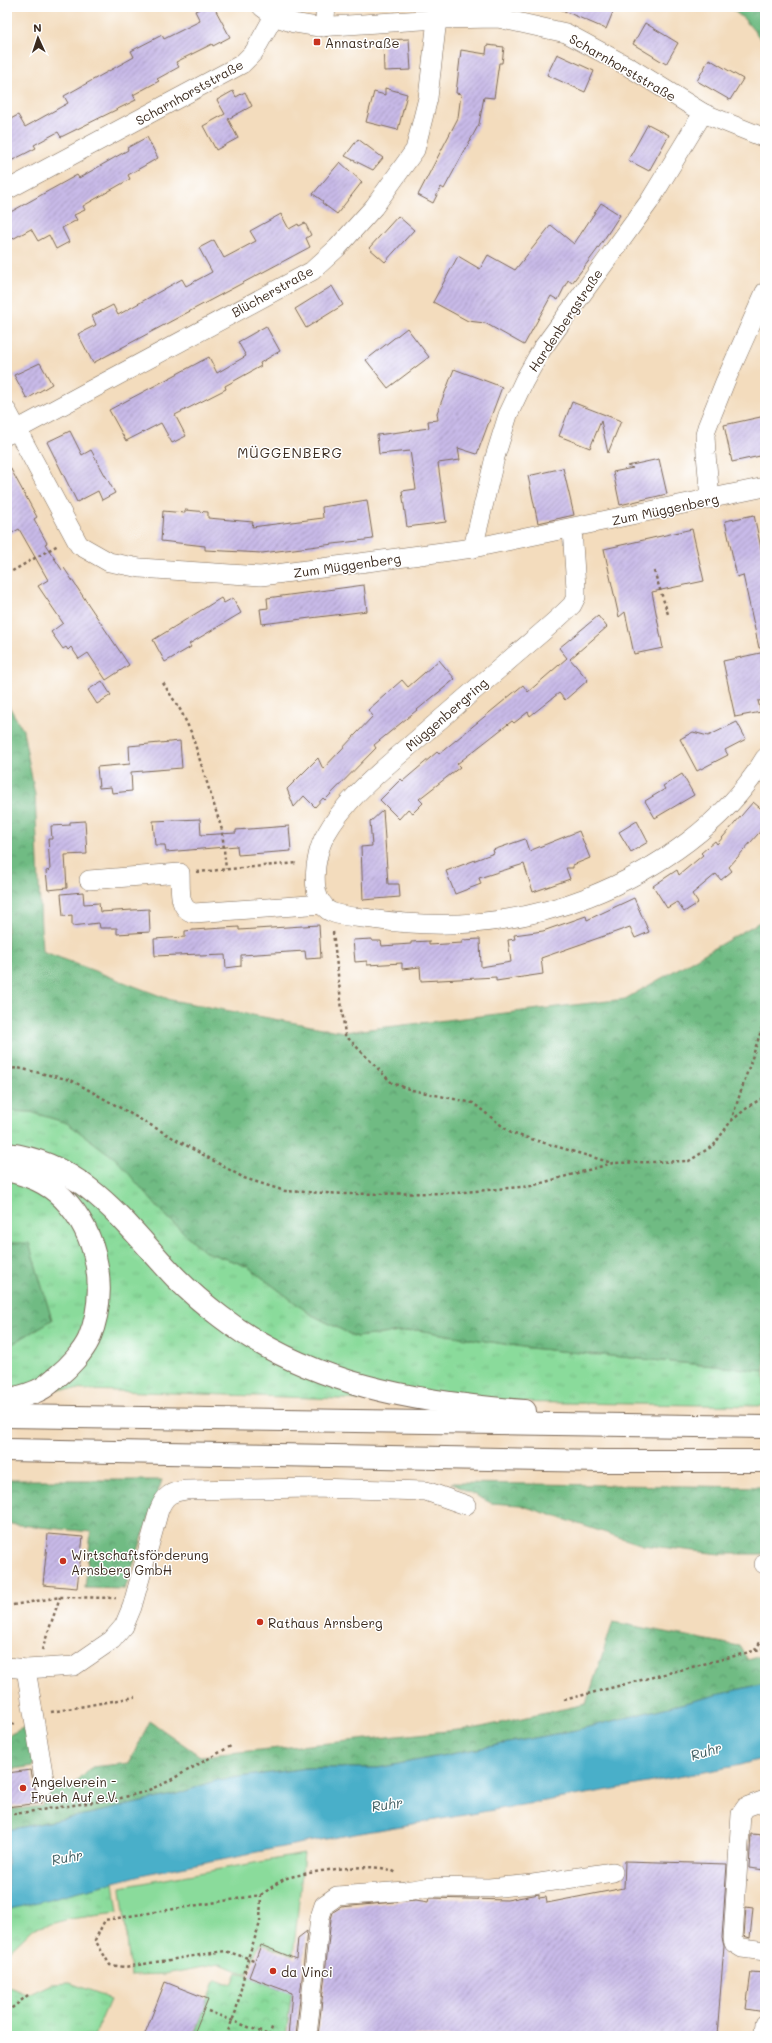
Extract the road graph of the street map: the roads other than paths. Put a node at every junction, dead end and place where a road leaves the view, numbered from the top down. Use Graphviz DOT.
graph roads {
  1 [pos="326,7"];
  2 [pos="268,11"];
  3 [pos="437,19"];
  4 [pos="324,27"];
  5 [pos="704,113"];
  6 [pos="765,138"];
  7 [pos="7,190"];
  8 [pos="765,292"];
  9 [pos="7,411"];
  10 [pos="12,432"];
  11 [pos="765,487"];
  12 [pos="710,499"];
  13 [pos="572,529"];
  14 [pos="473,548"];
  15 [pos="765,758"];
  16 [pos="89,880"];
  17 [pos="327,908"];
  18 [pos="7,1154"];
  19 [pos="7,1170"];
  20 [pos="7,1400"];
  21 [pos="7,1416"];
  22 [pos="635,1425"];
  23 [pos="765,1427"];
  24 [pos="7,1450"];
  25 [pos="765,1461"];
  26 [pos="466,1505"];
  27 [pos="7,1667"];
  28 [pos="31,1668"];
  29 [pos="45,1785"];
  30 [pos="765,1800"];
  31 [pos="613,1872"];
  32 [pos="765,1951"];
  33 [pos="765,2024"];
  34 [pos="307,2036"];
  35 [pos="763,2036"];
  1 -- 4 [label="street"];
  2 -- 4 [label="street, Scharnhorststraße"];
  2 -- 7 [label="street, Scharnhorststraße"];
  3 -- 4 [label="street, Scharnhorststraße"];
  3 -- 5 [label="street, Scharnhorststraße"];
  3 -- 10 [label="street, Blücherstraße"];
  5 -- 6 [label="street, Scharnhorststraße"];
  5 -- 14 [label="street, Hardenbergstraße"];
  8 -- 12 [label="street"];
  9 -- 10 [label="street, Zum Müggenberg"];
  10 -- 14 [label="street, Zum Müggenberg"];
  11 -- 12 [label="street, Zum Müggenberg"];
  12 -- 13 [label="street, Zum Müggenberg"];
  13 -- 14 [label="street, Zum Müggenberg"];
  13 -- 17 [label="street, Müggenbergring"];
  15 -- 17 [label="street"];
  16 -- 17 [label="street"];
  18 -- 22 [label="highway"];
  19 -- 20 [label="highway"];
  21 -- 22 [label="highway"];
  22 -- 23 [label="highway"];
  24 -- 25 [label="highway"];
  26 -- 28 [label="street"];
  27 -- 28 [label="street"];
  28 -- 29 [label="street"];
  30 -- 32 [label="street"];
  31 -- 34 [label="street"];
  33 -- 35 [label="street"];
}
